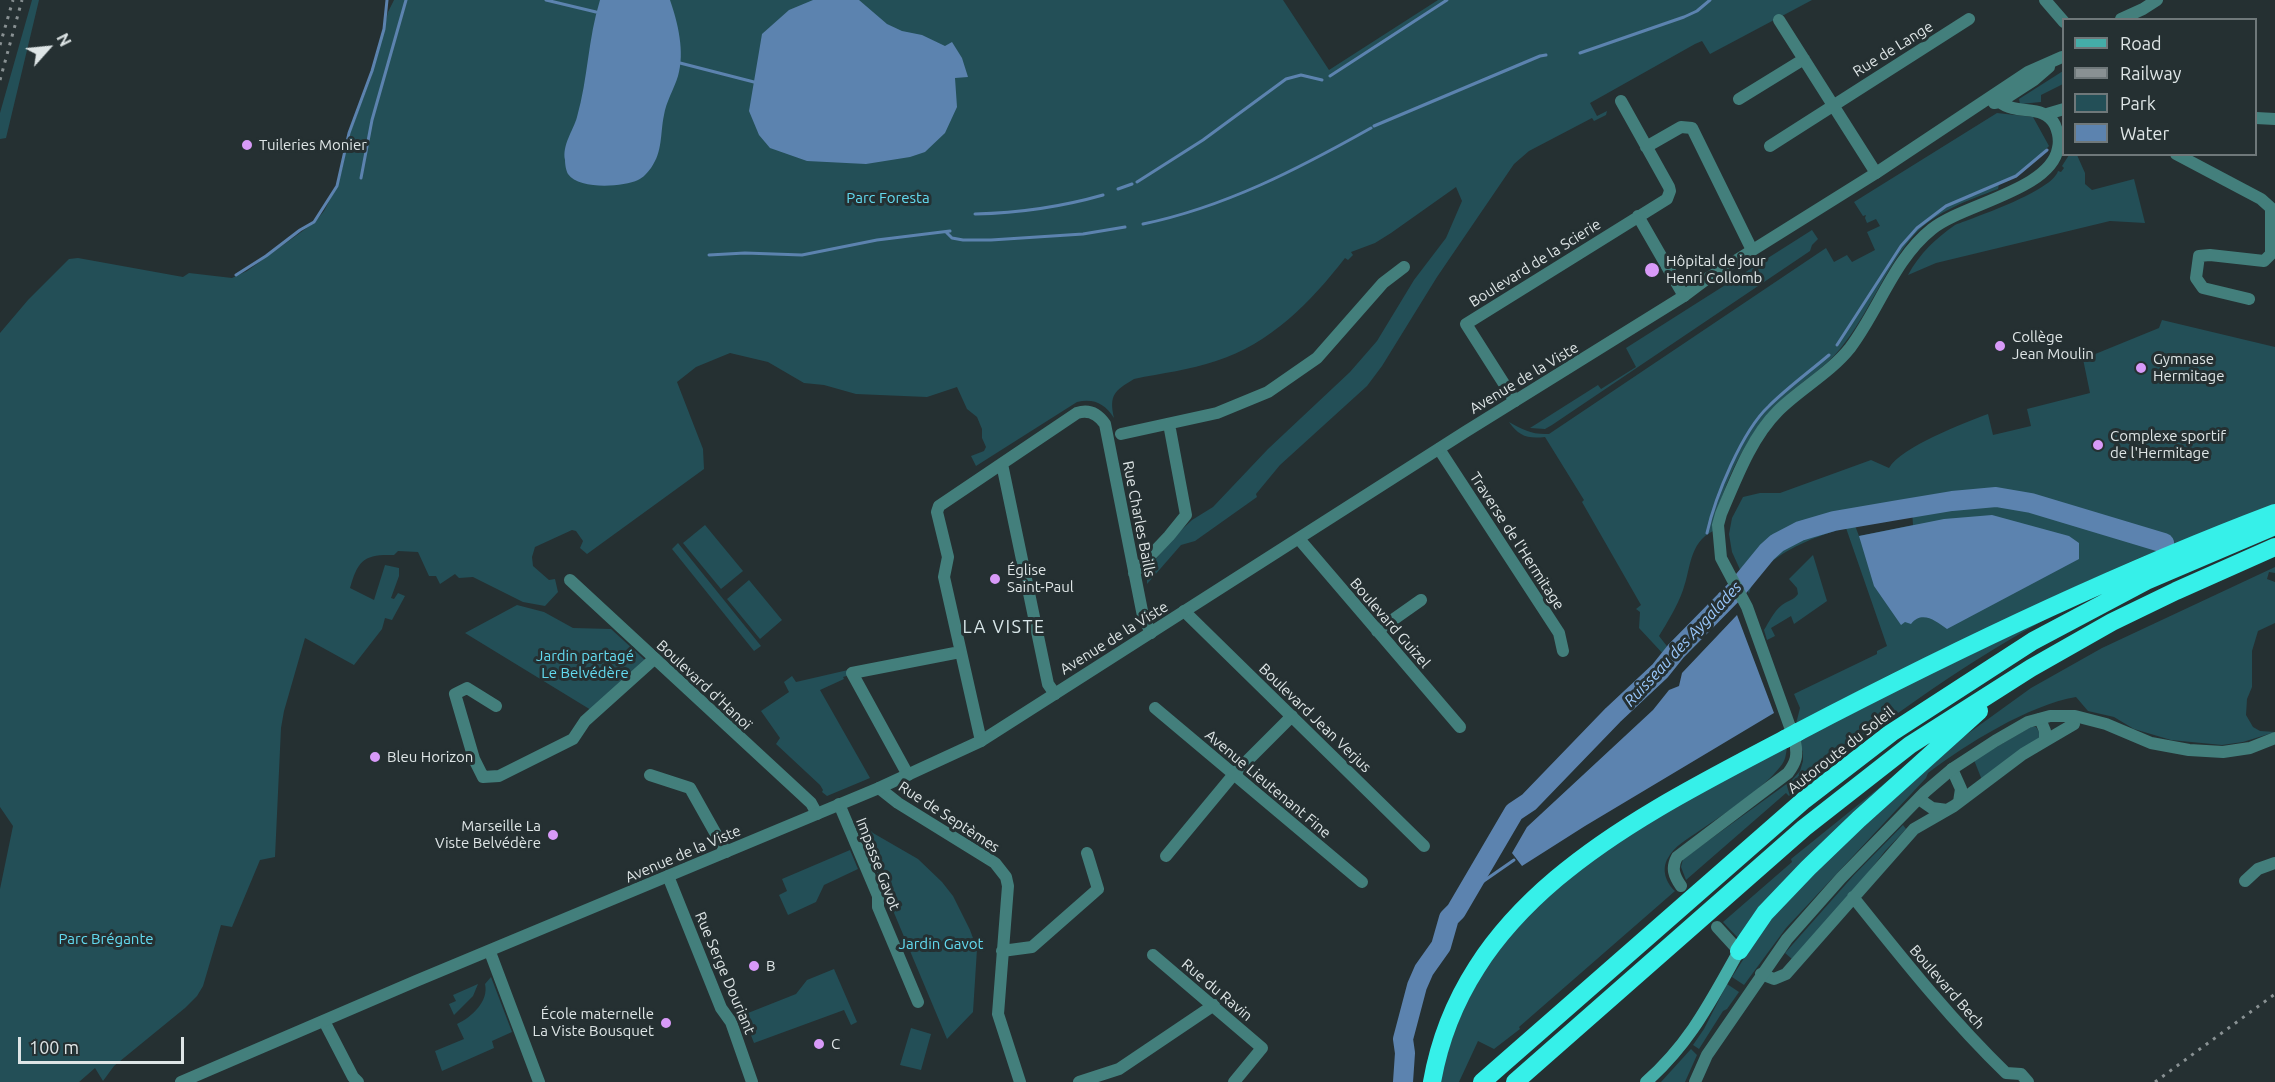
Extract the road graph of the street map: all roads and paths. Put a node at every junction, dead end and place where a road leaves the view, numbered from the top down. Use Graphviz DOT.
graph roads {
  1 [pos="2045,0"];
  2 [pos="2144,0"];
  3 [pos="2157,0"];
  4 [pos="2121,18"];
  5 [pos="2122,18"];
  6 [pos="1969,19"];
  7 [pos="1779,20"];
  8 [pos="2062,20"];
  9 [pos="2062,56"];
  10 [pos="2062,57"];
  11 [pos="1804,59"];
  12 [pos="2010,84"];
  13 [pos="1739,99"];
  14 [pos="1621,101"];
  15 [pos="2000,102"];
  16 [pos="1833,105"];
  17 [pos="1975,107"];
  18 [pos="2062,109"];
  19 [pos="2047,114"];
  20 [pos="2257,118"];
  21 [pos="2275,119"];
  22 [pos="1770,146"];
  23 [pos="1646,147"];
  24 [pos="2180,156"];
  25 [pos="1876,173"];
  26 [pos="1638,216"];
  27 [pos="1752,250"];
  28 [pos="1404,267"];
  29 [pos="1684,296"];
  30 [pos="2248,299"];
  31 [pos="1515,401"];
  32 [pos="1169,424"];
  33 [pos="1121,434"];
  34 [pos="1439,449"];
  35 [pos="1002,464"];
  36 [pos="2275,513"];
  37 [pos="2275,526"];
  38 [pos="1299,539"];
  39 [pos="2275,548"];
  40 [pos="1134,573"];
  41 [pos="570,580"];
  42 [pos="1420,600"];
  43 [pos="1184,611"];
  44 [pos="1377,631"];
  45 [pos="1151,633"];
  46 [pos="1563,651"];
  47 [pos="960,652"];
  48 [pos="654,659"];
  49 [pos="2015,679"];
  50 [pos="1054,694"];
  51 [pos="496,706"];
  52 [pos="1155,708"];
  53 [pos="1292,717"];
  54 [pos="2040,719"];
  55 [pos="2074,724"];
  56 [pos="1460,727"];
  57 [pos="1792,735"];
  58 [pos="2275,738"];
  59 [pos="981,741"];
  60 [pos="2045,741"];
  61 [pos="1952,769"];
  62 [pos="1234,774"];
  63 [pos="650,775"];
  64 [pos="908,775"];
  65 [pos="879,788"];
  66 [pos="1919,799"];
  67 [pos="839,804"];
  68 [pos="1953,806"];
  69 [pos="817,814"];
  70 [pos="1424,846"];
  71 [pos="726,852"];
  72 [pos="1087,853"];
  73 [pos="1166,856"];
  74 [pos="2275,863"];
  75 [pos="668,876"];
  76 [pos="2245,881"];
  77 [pos="1362,882"];
  78 [pos="1681,886"];
  79 [pos="1853,897"];
  80 [pos="1717,927"];
  81 [pos="1002,951"];
  82 [pos="1739,951"];
  83 [pos="490,952"];
  84 [pos="1154,955"];
  85 [pos="1761,974"];
  86 [pos="918,1002"];
  87 [pos="1214,1005"];
  88 [pos="324,1021"];
  89 [pos="181,1082"];
  90 [pos="358,1082"];
  91 [pos="539,1082"];
  92 [pos="752,1082"];
  93 [pos="1020,1082"];
  94 [pos="1079,1082"];
  95 [pos="1234,1082"];
  96 [pos="1432,1082"];
  97 [pos="1482,1082"];
  98 [pos="1515,1082"];
  99 [pos="1646,1082"];
  100 [pos="1695,1082"];
  101 [pos="2028,1082"];
  1 -- 8 [label="street"];
  2 -- 4 [label="street"];
  3 -- 5 [label="street"];
  6 -- 16 [label="street, Rue de Lange"];
  7 -- 11 [label="street"];
  9 -- 12 [label="street"];
  10 -- 15 [label="street"];
  11 -- 13 [label="street"];
  11 -- 16 [label="street"];
  12 -- 15 [label="street"];
  12 -- 17 [label="street"];
  14 -- 23 [label="street, Boulevard de la Scierie"];
  15 -- 17 [label="street, Avenue de la Viste"];
  15 -- 19 [label="street"];
  16 -- 22 [label="street, Rue de Lange"];
  16 -- 25 [label="street"];
  17 -- 25 [label="street, Avenue de la Viste"];
  18 -- 19 [label="street"];
  19 -- 57 [label="street"];
  20 -- 21 [label="street"];
  23 -- 26 [label="street, Boulevard de la Scierie"];
  23 -- 27 [label="street"];
  24 -- 30 [label="street"];
  25 -- 27 [label="street, Avenue de la Viste"];
  26 -- 29 [label="street"];
  26 -- 31 [label="street, Boulevard de la Scierie"];
  27 -- 29 [label="street, Avenue de la Viste"];
  28 -- 32 [label="street"];
  29 -- 31 [label="street, Avenue de la Viste"];
  31 -- 34 [label="street, Avenue de la Viste"];
  32 -- 33 [label="street"];
  32 -- 40 [label="street"];
  34 -- 38 [label="street, Avenue de la Viste"];
  34 -- 46 [label="street, Traverse de l'Hermitage"];
  35 -- 40 [label="street, Rue Charles Baills"];
  35 -- 47 [label="street"];
  35 -- 50 [label="street"];
  36 -- 57 [label="highway"];
  37 -- 97 [label="highway, Autoroute du Soleil"];
  38 -- 43 [label="street, Avenue de la Viste"];
  38 -- 44 [label="street, Boulevard Guizel"];
  39 -- 49 [label="highway"];
  40 -- 45 [label="street, Rue Charles Baills"];
  41 -- 48 [label="street, Boulevard d'Hanoï"];
  42 -- 44 [label="street"];
  43 -- 45 [label="street, Avenue de la Viste"];
  43 -- 53 [label="street, Boulevard Jean Verjus"];
  44 -- 56 [label="street, Boulevard Guizel"];
  45 -- 50 [label="street, Avenue de la Viste"];
  47 -- 59 [label="street"];
  47 -- 64 [label="street"];
  48 -- 51 [label="street"];
  48 -- 69 [label="street, Boulevard d'Hanoï"];
  49 -- 82 [label="highway"];
  49 -- 98 [label="highway"];
  50 -- 59 [label="street, Avenue de la Viste"];
  52 -- 62 [label="street, Avenue Lieutenant Fine"];
  53 -- 62 [label="street"];
  53 -- 70 [label="street, Boulevard Jean Verjus"];
  54 -- 58 [label="street"];
  54 -- 60 [label="street"];
  54 -- 61 [label="street"];
  55 -- 60 [label="street"];
  57 -- 78 [label="street"];
  57 -- 96 [label="highway"];
  59 -- 64 [label="street, Avenue de la Viste"];
  60 -- 68 [label="street"];
  61 -- 66 [label="street"];
  61 -- 68 [label="street"];
  62 -- 73 [label="street"];
  62 -- 77 [label="street, Avenue Lieutenant Fine"];
  63 -- 71 [label="street"];
  64 -- 65 [label="street, Avenue de la Viste"];
  65 -- 67 [label="street, Avenue de la Viste"];
  65 -- 81 [label="street, Rue de Septèmes"];
  66 -- 68 [label="street"];
  66 -- 85 [label="street"];
  67 -- 69 [label="street, Avenue de la Viste"];
  67 -- 86 [label="street, Impasse Gavot"];
  68 -- 79 [label="street"];
  69 -- 71 [label="street, Avenue de la Viste"];
  71 -- 75 [label="street, Avenue de la Viste"];
  72 -- 81 [label="street"];
  74 -- 76 [label="street"];
  75 -- 83 [label="street, Avenue de la Viste"];
  75 -- 92 [label="street, Rue Serge Douriant"];
  79 -- 85 [label="street"];
  79 -- 101 [label="street, Boulevard Bech"];
  80 -- 82 [label="street"];
  81 -- 93 [label="street, Rue de Septèmes"];
  82 -- 99 [label="main road"];
  83 -- 88 [label="street, Avenue de la Viste"];
  83 -- 91 [label="street"];
  84 -- 87 [label="street, Rue du Ravin"];
  85 -- 100 [label="street"];
  87 -- 94 [label="street"];
  87 -- 95 [label="street, Rue du Ravin"];
  88 -- 89 [label="street, Avenue de la Viste"];
  88 -- 90 [label="street"];
}
